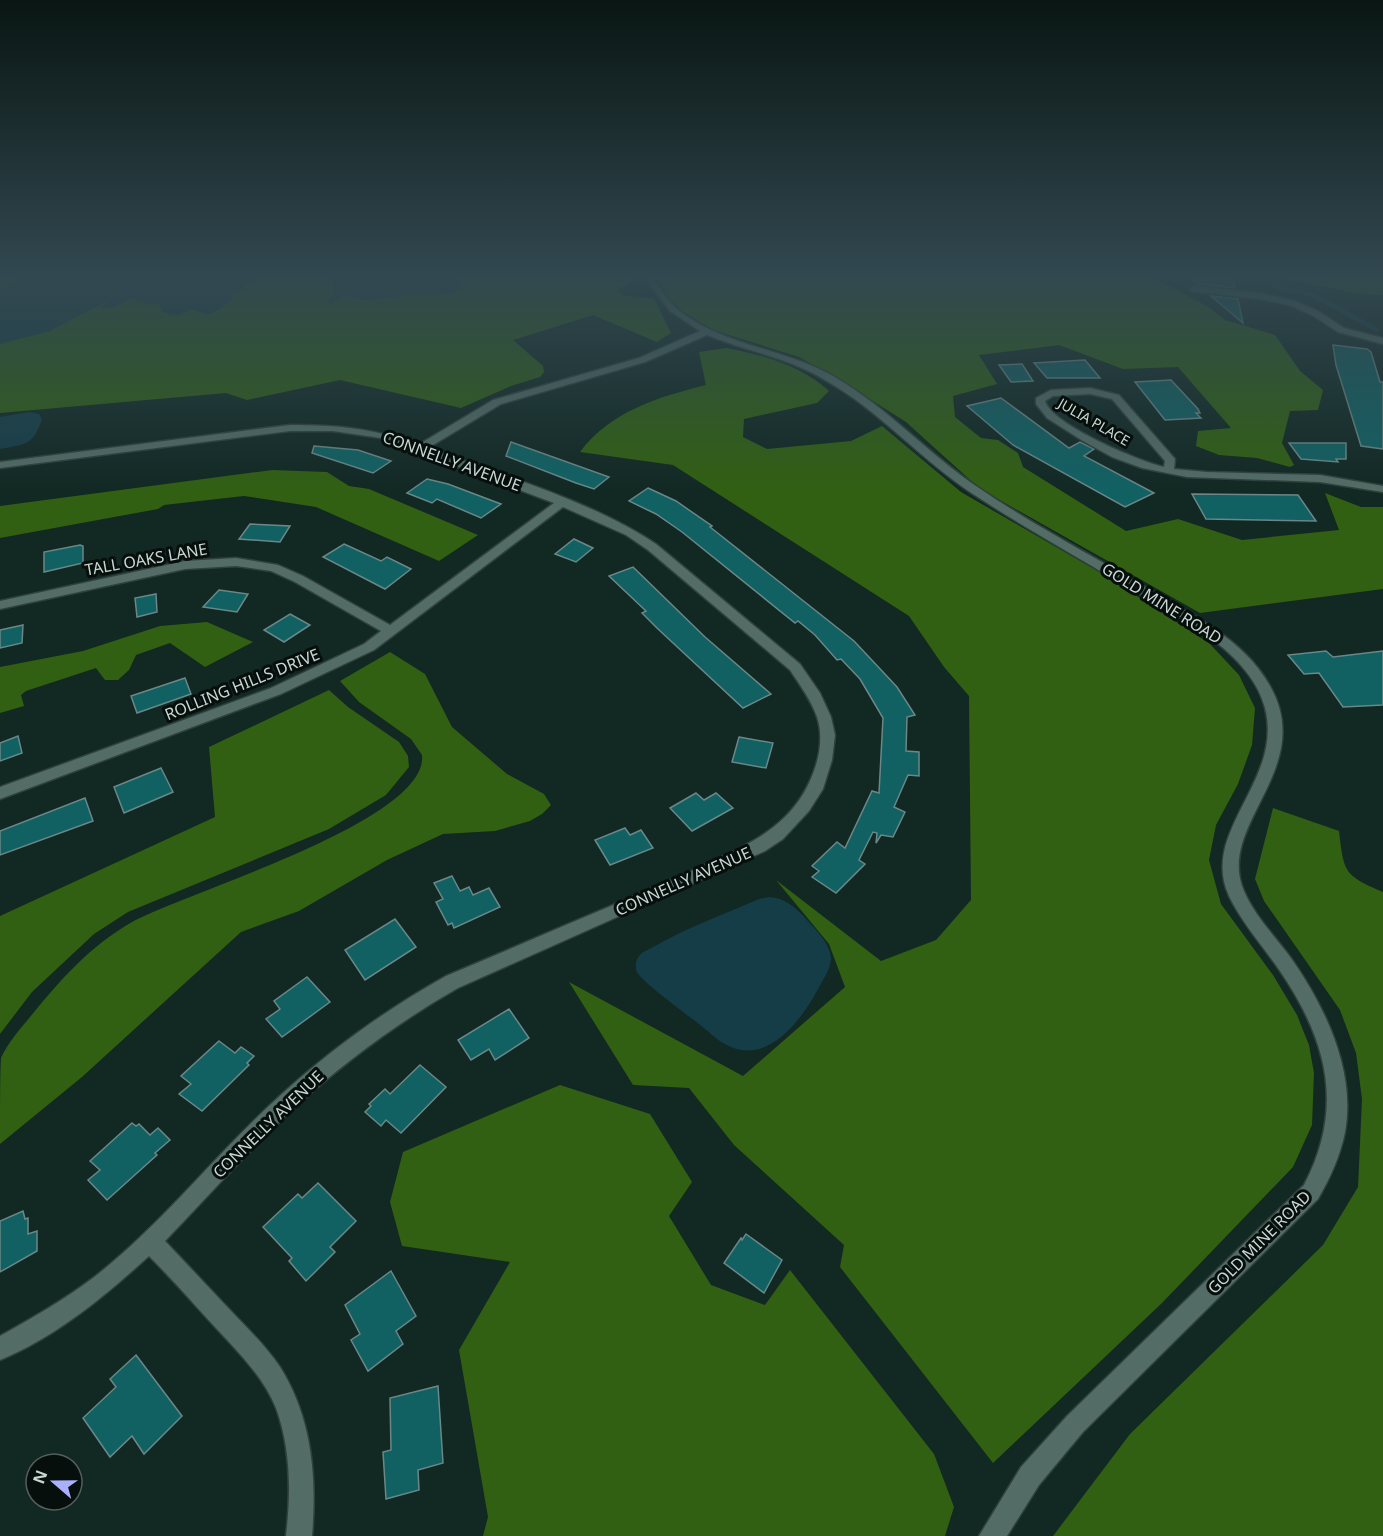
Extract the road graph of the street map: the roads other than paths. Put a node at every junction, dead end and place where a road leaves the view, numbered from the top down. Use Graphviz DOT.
graph roads {
  1 [pos="663,350"];
  2 [pos="763,350"];
  3 [pos="420,448"];
  4 [pos="0,465"];
  5 [pos="1168,471"];
  6 [pos="1383,489"];
  7 [pos="562,502"];
  8 [pos="0,605"];
  9 [pos="391,631"];
  10 [pos="0,793"];
  11 [pos="150,1241"];
  12 [pos="0,1349"];
  13 [pos="299,1536"];
  14 [pos="992,1536"];
  1 -- 3 [label="street"];
  2 -- 14 [label="street, GOLD MINE ROAD"];
  3 -- 4 [label="street, CONNELLY AVENUE"];
  3 -- 7 [label="street, CONNELLY AVENUE"];
  5 -- 5 [label="street, JULIA PLACE"];
  5 -- 6 [label="street, JULIA PLACE"];
  7 -- 9 [label="street, ROLLING HILLS DRIVE"];
  7 -- 11 [label="street, CONNELLY AVENUE"];
  8 -- 9 [label="street, TALL OAKS LANE"];
  9 -- 10 [label="street, ROLLING HILLS DRIVE"];
  11 -- 12 [label="street, CONNELLY AVENUE"];
  11 -- 13 [label="street"];
}
